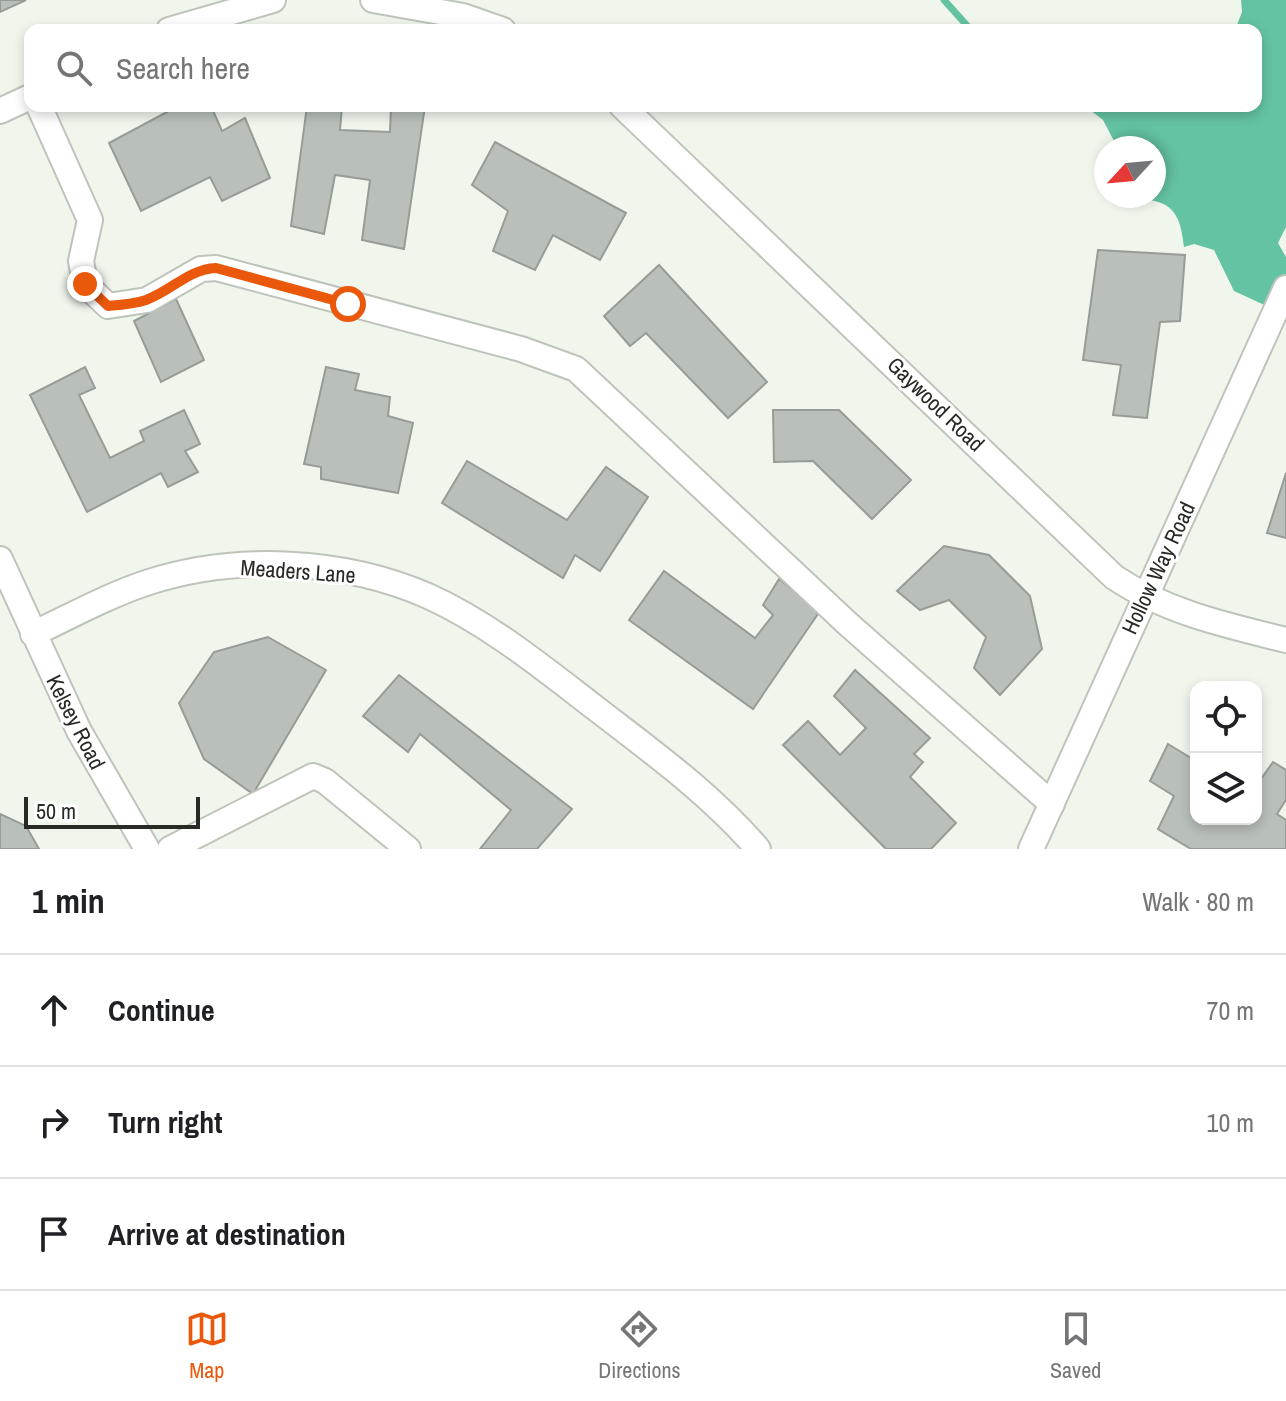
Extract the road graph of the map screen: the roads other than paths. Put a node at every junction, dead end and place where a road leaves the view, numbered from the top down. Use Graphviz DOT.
graph roads {
  1 [pos="273,0"];
  2 [pos="373,0"];
  3 [pos="464,8"];
  4 [pos="190,24"];
  5 [pos="492,24"];
  6 [pos="24,100"];
  7 [pos="0,111"];
  8 [pos="42,112"];
  9 [pos="628,112"];
  10 [pos="1286,288"];
  11 [pos="0,559"];
  12 [pos="1144,597"];
  13 [pos="33,634"];
  14 [pos="1286,640"];
  15 [pos="1052,804"];
  16 [pos="147,849"];
  17 [pos="170,849"];
  18 [pos="408,849"];
  19 [pos="758,849"];
  20 [pos="1031,849"];
  1 -- 4 [label="street"];
  2 -- 3 [label="street"];
  3 -- 5 [label="street"];
  6 -- 7 [label="street"];
  8 -- 15 [label="street"];
  9 -- 12 [label="street, Gaywood Road"];
  10 -- 12 [label="street, Hollow Way Road"];
  11 -- 13 [label="street"];
  12 -- 14 [label="street, Gaywood Road"];
  12 -- 15 [label="street, Hollow Way Road"];
  13 -- 16 [label="street, Kelsey Road"];
  13 -- 19 [label="street, Meaders Lane"];
  15 -- 20 [label="street, Hollow Way Road"];
  17 -- 18 [label="street"];
}
